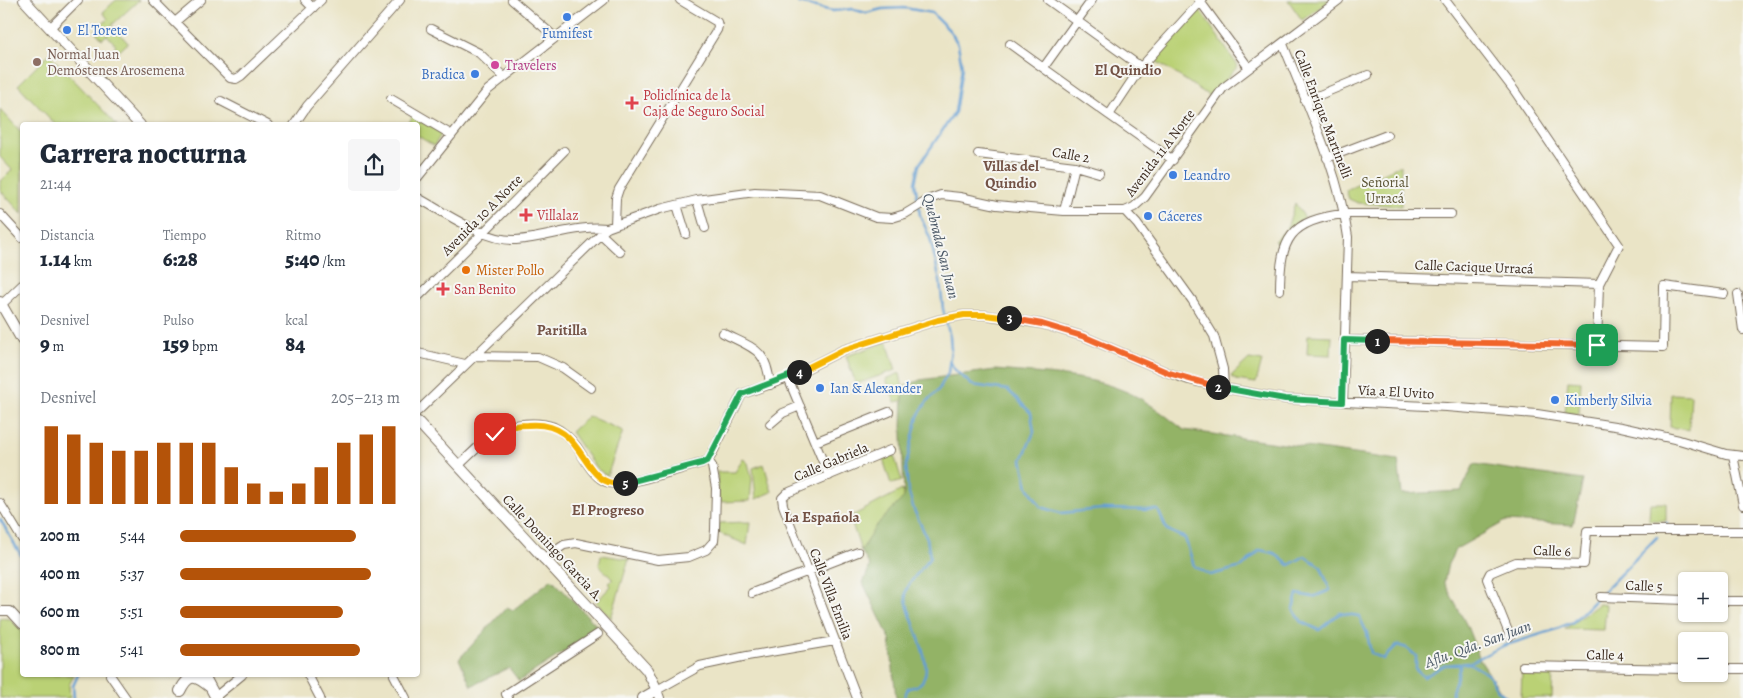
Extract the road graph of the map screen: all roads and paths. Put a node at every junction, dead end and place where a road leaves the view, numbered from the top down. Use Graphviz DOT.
graph roads {
  1 [pos="24,0"];
  2 [pos="78,0"];
  3 [pos="153,0"];
  4 [pos="201,0"];
  5 [pos="305,0"];
  6 [pos="321,0"];
  7 [pos="400,0"];
  8 [pos="512,0"];
  9 [pos="604,0"];
  10 [pos="680,0"];
  11 [pos="1048,0"];
  12 [pos="1092,0"];
  13 [pos="1201,0"];
  14 [pos="1339,0"];
  15 [pos="1445,0"];
  16 [pos="313,8"];
  17 [pos="1076,20"];
  18 [pos="175,22"];
  19 [pos="50,28"];
  20 [pos="432,29"];
  21 [pos="555,37"];
  22 [pos="1010,44"];
  23 [pos="1283,44"];
  24 [pos="1044,66"];
  25 [pos="1141,67"];
  26 [pos="1249,68"];
  27 [pos="1368,75"];
  28 [pos="504,77"];
  29 [pos="391,99"];
  30 [pos="221,101"];
  31 [pos="1305,101"];
  32 [pos="1109,115"];
  33 [pos="137,122"];
  34 [pos="262,122"];
  35 [pos="296,122"];
  36 [pos="452,135"];
  37 [pos="1388,135"];
  38 [pos="564,151"];
  39 [pos="978,154"];
  40 [pos="1327,158"];
  41 [pos="1173,160"];
  42 [pos="1075,166"];
  43 [pos="1099,173"];
  44 [pos="420,175"];
  45 [pos="420,199"];
  46 [pos="697,200"];
  47 [pos="677,205"];
  48 [pos="1064,211"];
  49 [pos="1125,211"];
  50 [pos="0,214"];
  51 [pos="1344,214"];
  52 [pos="1451,214"];
  53 [pos="611,226"];
  54 [pos="705,228"];
  55 [pos="483,233"];
  56 [pos="601,234"];
  57 [pos="686,234"];
  58 [pos="20,236"];
  59 [pos="620,252"];
  60 [pos="1347,276"];
  61 [pos="1600,284"];
  62 [pos="20,287"];
  63 [pos="1280,290"];
  64 [pos="1724,294"];
  65 [pos="1738,294"];
  66 [pos="420,295"];
  67 [pos="1,304"];
  68 [pos="1743,330"];
  69 [pos="723,333"];
  70 [pos="20,337"];
  71 [pos="1344,340"];
  72 [pos="1597,345"];
  73 [pos="420,353"];
  74 [pos="474,356"];
  75 [pos="465,364"];
  76 [pos="788,378"];
  77 [pos="770,385"];
  78 [pos="591,388"];
  79 [pos="1224,388"];
  80 [pos="1342,402"];
  81 [pos="800,406"];
  82 [pos="420,409"];
  83 [pos="889,412"];
  84 [pos="420,424"];
  85 [pos="770,424"];
  86 [pos="815,442"];
  87 [pos="890,450"];
  88 [pos="1733,456"];
  89 [pos="1743,456"];
  90 [pos="708,460"];
  91 [pos="458,466"];
  92 [pos="829,476"];
  93 [pos="782,498"];
  94 [pos="0,503"];
  95 [pos="1743,505"];
  96 [pos="1743,531"];
  97 [pos="20,536"];
  98 [pos="858,552"];
  99 [pos="543,560"];
  100 [pos="810,572"];
  101 [pos="752,593"];
  102 [pos="1601,597"];
  103 [pos="1678,600"];
  104 [pos="1728,601"];
  105 [pos="1743,601"];
  106 [pos="0,611"];
  107 [pos="20,622"];
  108 [pos="598,634"];
  109 [pos="1510,636"];
  110 [pos="835,641"];
  111 [pos="1523,666"];
  112 [pos="1678,669"];
  113 [pos="1728,669"];
  114 [pos="1743,669"];
  115 [pos="111,677"];
  116 [pos="180,677"];
  117 [pos="184,677"];
  118 [pos="205,677"];
  119 [pos="240,677"];
  120 [pos="309,677"];
  121 [pos="395,677"];
  122 [pos="210,687"];
  123 [pos="179,694"];
  124 [pos="659,694"];
  125 [pos="126,698"];
  126 [pos="216,698"];
  127 [pos="320,698"];
  128 [pos="406,698"];
  129 [pos="508,698"];
  130 [pos="644,698"];
  131 [pos="857,698"];
  1 -- 19 [label="main road"];
  2 -- 19 [label="street"];
  3 -- 18 [label="street"];
  4 -- 18 [label="street"];
  5 -- 16 [label="street"];
  6 -- 16 [label="street"];
  7 -- 35 [label="street"];
  8 -- 21 [label="street"];
  9 -- 21 [label="street"];
  10 -- 53 [label="street"];
  11 -- 17 [label="street"];
  12 -- 17 [label="street"];
  13 -- 25 [label="street"];
  13 -- 26 [label="street"];
  14 -- 23 [label="street, Avenida 11 A Norte"];
  15 -- 61 [label="street"];
  16 -- 18 [label="street"];
  17 -- 24 [label="street"];
  17 -- 25 [label="street"];
  19 -- 33 [label="main road"];
  20 -- 28 [label="street"];
  21 -- 28 [label="street"];
  22 -- 24 [label="street"];
  23 -- 26 [label="street, Avenida 11 A Norte"];
  23 -- 31 [label="street, Calle Enrique Martinelli"];
  24 -- 32 [label="street"];
  25 -- 32 [label="street"];
  26 -- 41 [label="street, Avenida 11 A Norte"];
  27 -- 31 [label="street"];
  28 -- 36 [label="street"];
  29 -- 36 [label="street"];
  30 -- 34 [label="street"];
  31 -- 40 [label="street, Calle Enrique Martinelli"];
  32 -- 41 [label="street"];
  36 -- 44 [label="street"];
  37 -- 40 [label="street"];
  38 -- 55 [label="street, Avenida 10 A Norte"];
  39 -- 42 [label="street, Calle 2"];
  40 -- 51 [label="street, Calle Enrique Martinelli"];
  41 -- 49 [label="street, Avenida 11 A Norte"];
  42 -- 43 [label="street, Calle 2"];
  42 -- 48 [label="street"];
  45 -- 55 [label="street"];
  46 -- 47 [label="street, Avenida 11 A Norte"];
  46 -- 48 [label="street, Avenida 11 A Norte"];
  46 -- 54 [label="street"];
  47 -- 53 [label="street, Avenida 11 A Norte"];
  47 -- 57 [label="street"];
  48 -- 49 [label="street, Avenida 11 A Norte"];
  49 -- 79 [label="street"];
  50 -- 58 [label="street"];
  51 -- 52 [label="street"];
  51 -- 60 [label="street, Calle Enrique Martinelli"];
  51 -- 63 [label="street"];
  53 -- 55 [label="street"];
  53 -- 56 [label="street, Avenida 11 A Norte"];
  55 -- 66 [label="street, Avenida 10 A Norte"];
  56 -- 59 [label="street"];
  56 -- 74 [label="street, Avenida 11 A Norte"];
  60 -- 61 [label="street, Calle Cacique Urracá"];
  60 -- 71 [label="street, Calle Enrique Martinelli"];
  61 -- 72 [label="street"];
  62 -- 67 [label="street"];
  64 -- 72 [label="street"];
  65 -- 68 [label="street"];
  67 -- 70 [label="main road"];
  69 -- 77 [label="street"];
  71 -- 72 [label="street"];
  71 -- 80 [label="street, Calle Enrique Martinelli"];
  73 -- 75 [label="street"];
  74 -- 75 [label="street, Avenida 11 A Norte"];
  74 -- 78 [label="street"];
  75 -- 82 [label="street, Avenida 11 A Norte"];
  76 -- 77 [label="street, Vía a El Uvito"];
  76 -- 79 [label="street, Vía a El Uvito"];
  76 -- 81 [label="street"];
  77 -- 90 [label="street, Vía a El Uvito"];
  79 -- 80 [label="street, Vía a El Uvito"];
  80 -- 88 [label="street, Vía a El Uvito"];
  81 -- 85 [label="street"];
  81 -- 86 [label="street"];
  83 -- 86 [label="street"];
  84 -- 91 [label="main road, Calle Domingo Garcia A."];
  86 -- 92 [label="street"];
  87 -- 92 [label="street, Calle Gabriela"];
  88 -- 89 [label="street, Vía a El Uvito"];
  88 -- 95 [label="street"];
  90 -- 91 [label="street"];
  90 -- 99 [label="street"];
  91 -- 99 [label="main road, Calle Domingo Garcia A."];
  92 -- 93 [label="street, Calle Gabriela"];
  93 -- 100 [label="street, Calle Villa Emilia"];
  94 -- 97 [label="street"];
  96 -- 109 [label="street, Calle 6"];
  98 -- 100 [label="street"];
  99 -- 124 [label="main road, Calle Domingo Garcia A."];
  100 -- 101 [label="street"];
  100 -- 110 [label="street, Calle Villa Emilia"];
  102 -- 103 [label="street, Calle 5"];
  104 -- 105 [label="street"];
  106 -- 107 [label="street"];
  108 -- 129 [label="street"];
  110 -- 124 [label="street"];
  110 -- 131 [label="street, Calle Villa Emilia"];
  111 -- 112 [label="street, Calle 4"];
  113 -- 114 [label="street"];
  115 -- 125 [label="street"];
  116 -- 123 [label="main road"];
  117 -- 123 [label="street"];
  118 -- 122 [label="main road"];
  119 -- 126 [label="street"];
  120 -- 127 [label="street"];
  121 -- 128 [label="street"];
  122 -- 123 [label="main road"];
  122 -- 126 [label="main road"];
  124 -- 130 [label="main road"];
}
